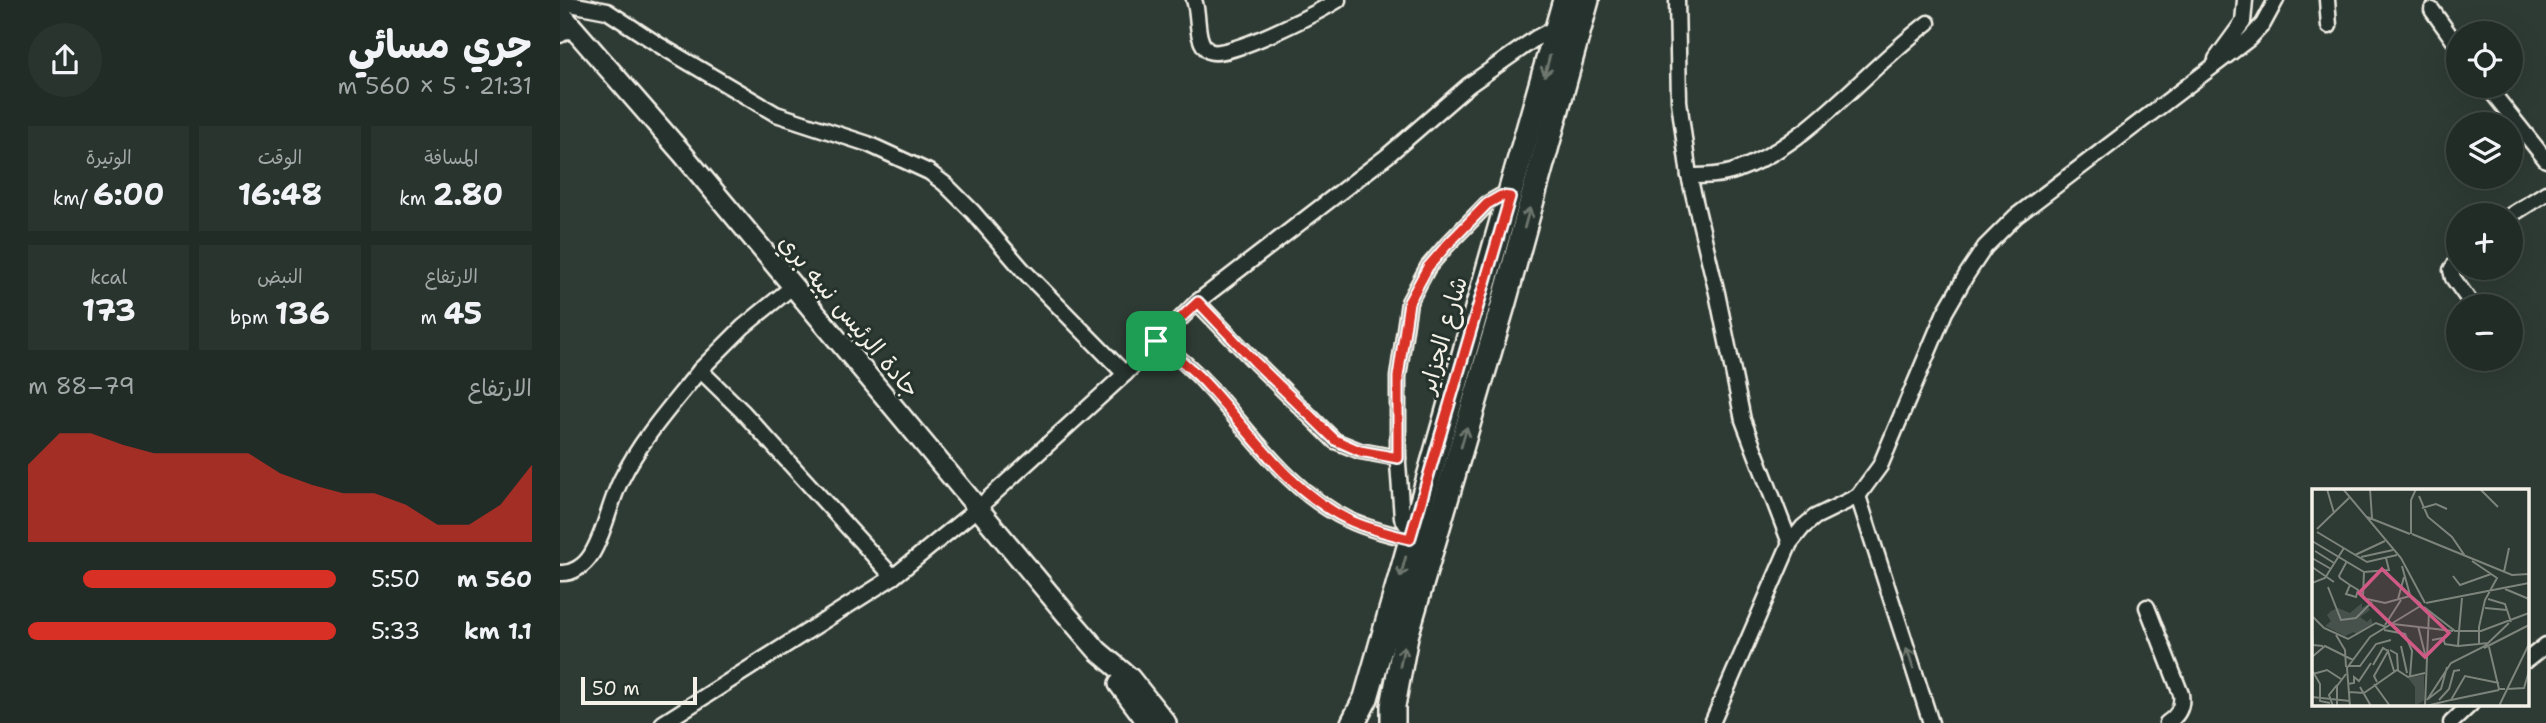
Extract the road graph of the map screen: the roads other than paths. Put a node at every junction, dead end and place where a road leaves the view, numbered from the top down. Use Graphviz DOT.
graph roads {
  1 [pos="1194,0"];
  2 [pos="1338,0"];
  3 [pos="1565,0"];
  4 [pos="1587,0"];
  5 [pos="1677,0"];
  6 [pos="2245,0"];
  7 [pos="2276,0"];
  8 [pos="2327,0"];
  9 [pos="560,2"];
  10 [pos="2432,10"];
  11 [pos="1928,23"];
  12 [pos="564,25"];
  13 [pos="2329,26"];
  14 [pos="1557,27"];
  15 [pos="2446,30"];
  16 [pos="2207,71"];
  17 [pos="2497,98"];
  18 [pos="2546,160"];
  19 [pos="1689,176"];
  20 [pos="2546,193"];
  21 [pos="1510,197"];
  22 [pos="2523,207"];
  23 [pos="792,286"];
  24 [pos="1198,302"];
  25 [pos="1156,341"];
  26 [pos="700,370"];
  27 [pos="1125,374"];
  28 [pos="1398,458"];
  29 [pos="1858,496"];
  30 [pos="978,508"];
  31 [pos="1411,536"];
  32 [pos="1790,543"];
  33 [pos="560,573"];
  34 [pos="893,577"];
  35 [pos="2147,607"];
  36 [pos="2546,645"];
  37 [pos="1098,651"];
  38 [pos="2528,659"];
  39 [pos="2469,706"];
  40 [pos="663,723"];
  41 [pos="1148,723"];
  42 [pos="1166,723"];
  43 [pos="1353,723"];
  44 [pos="1393,723"];
  45 [pos="1712,723"];
  46 [pos="1931,723"];
  47 [pos="2166,723"];
  48 [pos="2451,723"];
  1 -- 2 [label="street"];
  3 -- 14 [label="main road, شارع الجزاير"];
  44 -- 4 [label="main road, شارع الجزاير, one-way"];
  5 -- 19 [label="street"];
  6 -- 16 [label="street"];
  7 -- 16 [label="street"];
  8 -- 13 [label="street"];
  9 -- 27 [label="street"];
  10 -- 15 [label="street"];
  11 -- 19 [label="street"];
  12 -- 23 [label="main road, جادة الرئيس نبيه بري"];
  14 -- 21 [label="main road, شارع الجزاير, one-way"];
  14 -- 24 [label="street"];
  16 -- 29 [label="street"];
  17 -- 18 [label="street"];
  19 -- 32 [label="street"];
  20 -- 22 [label="street"];
  21 -- 28 [label="street"];
  21 -- 31 [label="main road, شارع الجزاير"];
  23 -- 26 [label="street"];
  23 -- 30 [label="main road, جادة الرئيس نبيه بري"];
  24 -- 25 [label="street"];
  24 -- 28 [label="street"];
  25 -- 27 [label="street"];
  25 -- 31 [label="street"];
  26 -- 33 [label="street"];
  26 -- 34 [label="street"];
  27 -- 30 [label="street"];
  28 -- 31 [label="street"];
  29 -- 32 [label="street"];
  46 -- 29 [label="street, one-way"];
  30 -- 34 [label="street"];
  30 -- 37 [label="main road, جادة الرئيس نبيه بري"];
  31 -- 43 [label="main road, شارع الجزاير, one-way"];
  32 -- 45 [label="street"];
  34 -- 40 [label="street"];
  35 -- 47 [label="street"];
  36 -- 38 [label="street"];
  37 -- 41 [label="main road"];
  37 -- 42 [label="main road"];
  39 -- 48 [label="street"];
}
